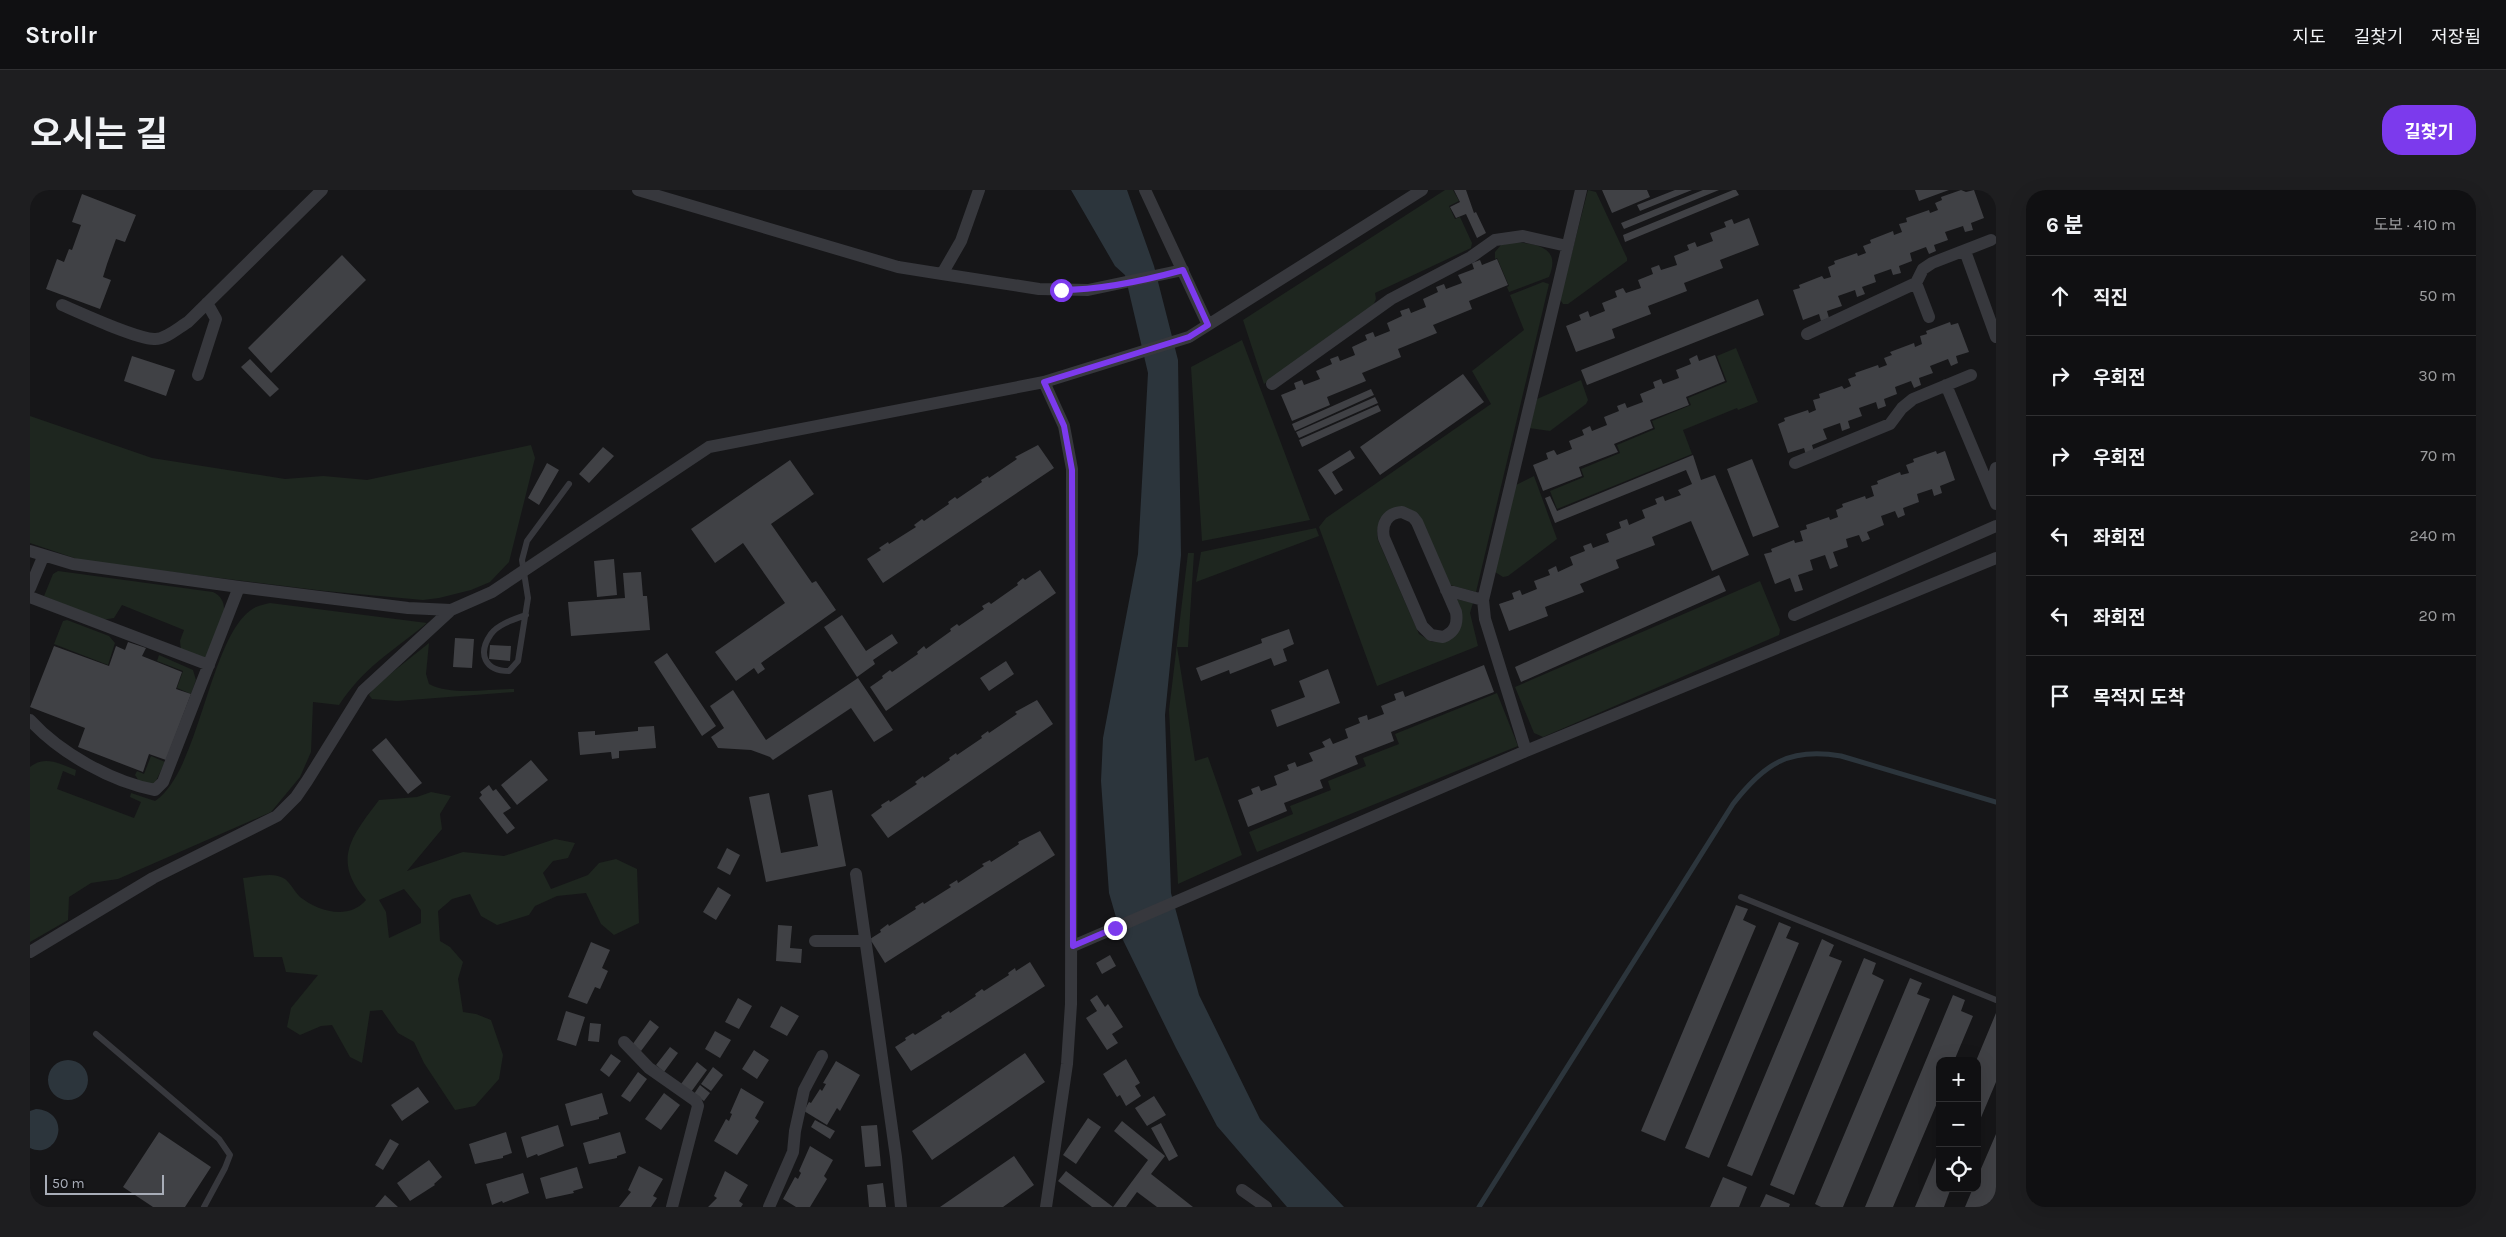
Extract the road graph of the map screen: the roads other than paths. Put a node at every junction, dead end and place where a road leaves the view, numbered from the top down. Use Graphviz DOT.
graph roads {
  1 [pos="322,190"];
  2 [pos="638,190"];
  3 [pos="979,190"];
  4 [pos="1146,190"];
  5 [pos="1422,190"];
  6 [pos="1581,190"];
  7 [pos="1991,240"];
  8 [pos="1567,246"];
  9 [pos="1965,251"];
  10 [pos="1183,270"];
  11 [pos="942,274"];
  12 [pos="1916,283"];
  13 [pos="207,303"];
  14 [pos="62,305"];
  15 [pos="1929,317"];
  16 [pos="1208,325"];
  17 [pos="1807,334"];
  18 [pos="1996,337"];
  19 [pos="198,375"];
  20 [pos="1971,375"];
  21 [pos="1044,382"];
  22 [pos="1272,384"];
  23 [pos="1946,385"];
  24 [pos="1794,463"];
  25 [pos="1996,468"];
  26 [pos="569,484"];
  27 [pos="1990,489"];
  28 [pos="1996,504"];
  29 [pos="1996,526"];
  30 [pos="30,551"];
  31 [pos="43,557"];
  32 [pos="1996,558"];
  33 [pos="523,572"];
  34 [pos="240,587"];
  35 [pos="30,588"];
  36 [pos="1446,590"];
  37 [pos="30,597"];
  38 [pos="1483,600"];
  39 [pos="451,610"];
  40 [pos="526,615"];
  41 [pos="1794,615"];
  42 [pos="209,665"];
  43 [pos="30,720"];
  44 [pos="1526,751"];
  45 [pos="856,874"];
  46 [pos="1741,897"];
  47 [pos="815,941"];
  48 [pos="866,941"];
  49 [pos="1073,946"];
  50 [pos="30,952"];
  51 [pos="1996,1000"];
  52 [pos="96,1034"];
  53 [pos="624,1042"];
  54 [pos="822,1056"];
  55 [pos="1242,1190"];
  56 [pos="204,1207"];
  57 [pos="672,1207"];
  58 [pos="769,1207"];
  59 [pos="901,1207"];
  60 [pos="1046,1207"];
  61 [pos="1266,1207"];
  1 -- 13 [label="street"];
  2 -- 11 [label="street"];
  3 -- 11 [label="street"];
  4 -- 10 [label="street"];
  5 -- 16 [label="street"];
  6 -- 8 [label="street"];
  7 -- 9 [label="street"];
  8 -- 22 [label="street"];
  8 -- 38 [label="street"];
  9 -- 12 [label="street"];
  9 -- 18 [label="street"];
  10 -- 11 [label="street"];
  10 -- 16 [label="street"];
  12 -- 15 [label="street"];
  12 -- 17 [label="street"];
  13 -- 14 [label="street"];
  13 -- 19 [label="street"];
  16 -- 21 [label="street"];
  20 -- 23 [label="street"];
  21 -- 33 [label="street"];
  21 -- 49 [label="street"];
  23 -- 24 [label="street"];
  23 -- 27 [label="street"];
  25 -- 27 [label="street"];
  26 -- 33 [label="lane"];
  27 -- 28 [label="street"];
  29 -- 41 [label="street"];
  30 -- 31 [label="street"];
  31 -- 34 [label="street"];
  31 -- 35 [label="street"];
  32 -- 44 [label="street"];
  33 -- 39 [label="street"];
  33 -- 40 [label="lane"];
  34 -- 39 [label="street"];
  34 -- 42 [label="street"];
  36 -- 36 [label="street"];
  36 -- 38 [label="street"];
  37 -- 42 [label="street"];
  38 -- 44 [label="street"];
  39 -- 50 [label="street"];
  40 -- 40 [label="lane"];
  42 -- 43 [label="street"];
  44 -- 49 [label="street"];
  45 -- 48 [label="street"];
  46 -- 51 [label="lane"];
  47 -- 48 [label="street"];
  48 -- 59 [label="street"];
  49 -- 60 [label="street"];
  52 -- 56 [label="lane"];
  53 -- 57 [label="street"];
  54 -- 58 [label="street"];
  55 -- 61 [label="street"];
}
